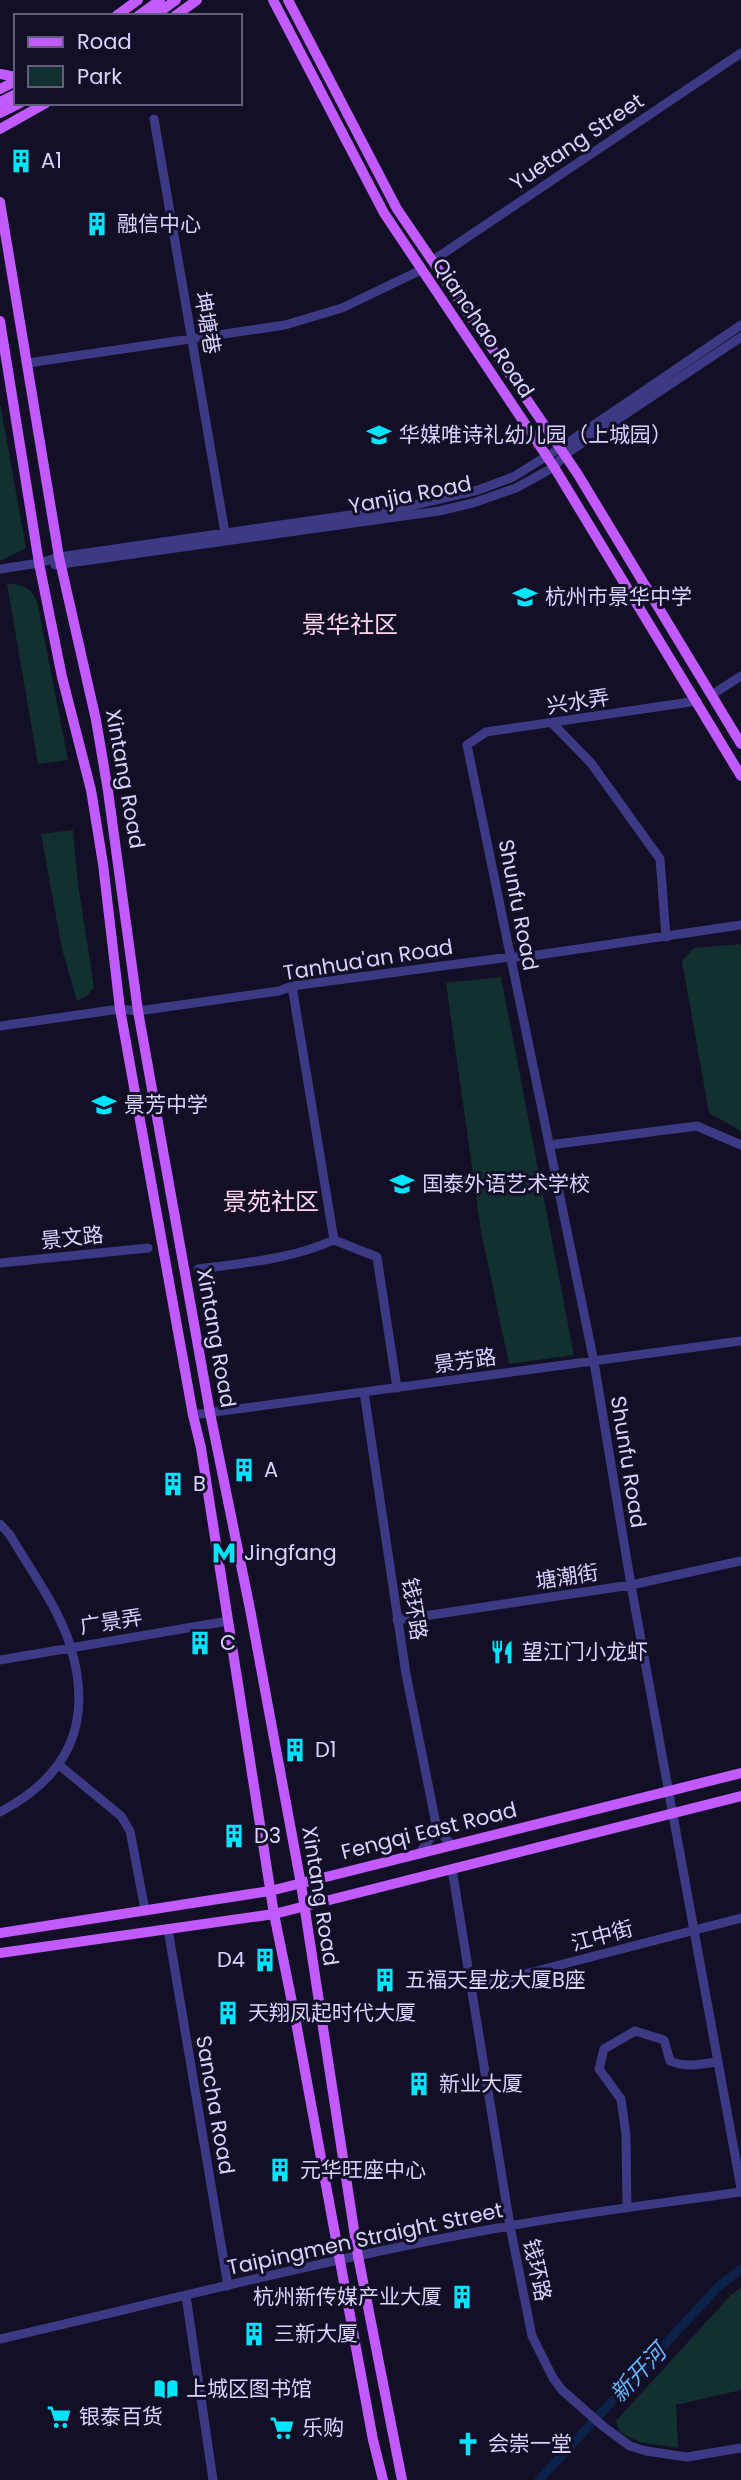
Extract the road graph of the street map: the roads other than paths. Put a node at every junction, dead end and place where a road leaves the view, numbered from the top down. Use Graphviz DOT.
graph roads {
  1 [pos="138,0"];
  2 [pos="160,0"];
  3 [pos="176,0"];
  4 [pos="197,0"];
  5 [pos="273,0"];
  6 [pos="288,0"];
  7 [pos="119,14"];
  8 [pos="141,14"];
  9 [pos="157,14"];
  10 [pos="178,14"];
  11 [pos="741,53"];
  12 [pos="16,105"];
  13 [pos="42,105"];
  14 [pos="0,113"];
  15 [pos="154,119"];
  16 [pos="0,129"];
  17 [pos="0,202"];
  18 [pos="432,261"];
  19 [pos="421,270"];
  20 [pos="0,321"];
  21 [pos="741,326"];
  22 [pos="741,337"];
  23 [pos="192,339"];
  24 [pos="28,363"];
  25 [pos="4,369"];
  26 [pos="562,451"];
  27 [pos="547,456"];
  28 [pos="554,467"];
  29 [pos="225,533"];
  30 [pos="60,561"];
  31 [pos="39,563"];
  32 [pos="0,569"];
  33 [pos="741,676"];
  34 [pos="713,694"];
  35 [pos="697,701"];
  36 [pos="553,724"];
  37 [pos="741,744"];
  38 [pos="467,745"];
  39 [pos="741,776"];
  40 [pos="741,925"];
  41 [pos="666,937"];
  42 [pos="510,957"];
  43 [pos="292,986"];
  44 [pos="120,1009"];
  45 [pos="138,1011"];
  46 [pos="0,1026"];
  47 [pos="549,1145"];
  48 [pos="741,1145"];
  49 [pos="334,1240"];
  50 [pos="148,1248"];
  51 [pos="0,1263"];
  52 [pos="198,1269"];
  53 [pos="741,1341"];
  54 [pos="594,1362"];
  55 [pos="397,1388"];
  56 [pos="364,1392"];
  57 [pos="209,1413"];
  58 [pos="193,1415"];
  59 [pos="0,1524"];
  60 [pos="741,1561"];
  61 [pos="631,1585"];
  62 [pos="397,1620"];
  63 [pos="228,1621"];
  64 [pos="70,1646"];
  65 [pos="0,1660"];
  66 [pos="59,1765"];
  67 [pos="741,1773"];
  68 [pos="670,1791"];
  69 [pos="741,1796"];
  70 [pos="0,1812"];
  71 [pos="673,1814"];
  72 [pos="437,1829"];
  73 [pos="452,1845"];
  74 [pos="419,1853"];
  75 [pos="452,1869"];
  76 [pos="300,1884"];
  77 [pos="270,1891"];
  78 [pos="303,1908"];
  79 [pos="145,1910"];
  80 [pos="274,1914"];
  81 [pos="741,1918"];
  82 [pos="168,1929"];
  83 [pos="693,1930"];
  84 [pos="0,1933"];
  85 [pos="0,1953"];
  86 [pos="471,1988"];
  87 [pos="717,2062"];
  88 [pos="741,2190"];
  89 [pos="627,2208"];
  90 [pos="510,2225"];
  91 [pos="358,2256"];
  92 [pos="339,2260"];
  93 [pos="228,2286"];
  94 [pos="186,2296"];
  95 [pos="0,2339"];
  96 [pos="741,2448"];
  97 [pos="213,2480"];
  98 [pos="383,2480"];
  99 [pos="402,2480"];
  1 -- 7 [label="main road"];
  2 -- 8 [label="main road"];
  3 -- 9 [label="main road"];
  4 -- 10 [label="main road"];
  5 -- 19 [label="main road, Qianchao Road"];
  6 -- 18 [label="main road, Qianchao Road"];
  11 -- 18 [label="street, Yuetang Street"];
  12 -- 14 [label="main road"];
  13 -- 16 [label="main road"];
  15 -- 23 [label="street, 坤塘巷"];
  17 -- 24 [label="main road, Xintang Road"];
  18 -- 26 [label="main road, Qianchao Road"];
  19 -- 23 [label="street"];
  19 -- 27 [label="main road, Qianchao Road"];
  20 -- 25 [label="main road, Xintang Road"];
  21 -- 26 [label="street, Yanjia Road"];
  22 -- 26 [label="street, Yanjia Road"];
  23 -- 24 [label="street"];
  23 -- 29 [label="street, 坤塘巷"];
  24 -- 30 [label="main road, Xintang Road"];
  25 -- 31 [label="main road, Xintang Road"];
  26 -- 27 [label="street, Yanjia Road"];
  26 -- 28 [label="street, Yanjia Road"];
  26 -- 34 [label="main road, Qianchao Road"];
  27 -- 28 [label="main road, Qianchao Road"];
  27 -- 29 [label="street, Yanjia Road"];
  28 -- 30 [label="street, Yanjia Road"];
  28 -- 35 [label="main road, Qianchao Road"];
  29 -- 30 [label="street, Yanjia Road"];
  30 -- 31 [label="street"];
  30 -- 45 [label="main road, Xintang Road"];
  31 -- 32 [label="street"];
  31 -- 44 [label="main road, Xintang Road"];
  33 -- 34 [label="street"];
  34 -- 37 [label="main road, Qianchao Road"];
  35 -- 36 [label="street, 兴水弄"];
  35 -- 39 [label="main road, Qianchao Road"];
  36 -- 38 [label="street, 兴水弄"];
  36 -- 41 [label="street"];
  38 -- 42 [label="street, Shunfu Road"];
  40 -- 41 [label="street, Tanhua'an Road"];
  41 -- 42 [label="street, Tanhua'an Road"];
  42 -- 43 [label="street, Tanhua'an Road"];
  42 -- 47 [label="street, Shunfu Road"];
  43 -- 45 [label="street, Tanhua'an Road"];
  43 -- 49 [label="street"];
  44 -- 45 [label="street, Tanhua'an Road"];
  44 -- 46 [label="street, Tanhua'an Road"];
  44 -- 58 [label="main road, Xintang Road"];
  45 -- 57 [label="main road, Xintang Road"];
  47 -- 48 [label="street"];
  47 -- 54 [label="street, Shunfu Road"];
  49 -- 52 [label="street"];
  49 -- 55 [label="street"];
  50 -- 51 [label="street, 景文路"];
  53 -- 54 [label="street, 景芳路"];
  54 -- 55 [label="street, 景芳路"];
  54 -- 61 [label="street, Shunfu Road"];
  55 -- 56 [label="street, 景芳路"];
  56 -- 57 [label="street, 景芳路"];
  56 -- 62 [label="street, 钱环路"];
  57 -- 58 [label="street, 景芳路"];
  57 -- 76 [label="main road, Xintang Road"];
  58 -- 63 [label="main road, Xintang Road"];
  59 -- 64 [label="street"];
  60 -- 61 [label="street, 塘潮街"];
  61 -- 62 [label="street, 塘潮街"];
  61 -- 68 [label="street, Shunfu Road"];
  62 -- 72 [label="street, 钱环路"];
  63 -- 64 [label="street, 广景弄"];
  63 -- 77 [label="main road, Xintang Road"];
  64 -- 65 [label="street, 广景弄"];
  64 -- 66 [label="street"];
  66 -- 70 [label="street"];
  66 -- 79 [label="street"];
  67 -- 68 [label="main road, Fengqi East Road"];
  68 -- 71 [label="street, Shunfu Road"];
  68 -- 73 [label="main road, Fengqi East Road"];
  69 -- 71 [label="main road, Fengqi East Road"];
  71 -- 75 [label="main road, Fengqi East Road"];
  71 -- 83 [label="street, Shunfu Road"];
  72 -- 73 [label="street"];
  72 -- 74 [label="street"];
  73 -- 74 [label="main road, Fengqi East Road"];
  74 -- 76 [label="main road, Fengqi East Road"];
  75 -- 78 [label="main road, Fengqi East Road"];
  75 -- 86 [label="street, 钱环路"];
  76 -- 77 [label="main road, Fengqi East Road"];
  76 -- 78 [label="main road, Xintang Road"];
  77 -- 79 [label="main road, Fengqi East Road"];
  77 -- 80 [label="main road, Xintang Road"];
  78 -- 80 [label="main road, Fengqi East Road"];
  78 -- 91 [label="main road, Xintang Road"];
  79 -- 84 [label="main road, Fengqi East Road"];
  80 -- 82 [label="main road, Fengqi East Road"];
  80 -- 92 [label="main road, Xintang Road"];
  81 -- 83 [label="street, 江中街"];
  82 -- 85 [label="main road, Fengqi East Road"];
  82 -- 93 [label="street, Sancha Road"];
  83 -- 86 [label="street, 江中街"];
  83 -- 87 [label="street, Shunfu Road"];
  86 -- 90 [label="street, 钱环路"];
  87 -- 88 [label="street, Shunfu Road"];
  87 -- 89 [label="street"];
  88 -- 89 [label="street, Taipingmen Straight Street"];
  89 -- 90 [label="street, Taipingmen Straight Street"];
  90 -- 91 [label="street, Taipingmen Straight Street"];
  90 -- 96 [label="street, 钱环路"];
  91 -- 92 [label="street, Taipingmen Straight Street"];
  91 -- 99 [label="main road, Xintang Road"];
  92 -- 93 [label="street, Taipingmen Straight Street"];
  92 -- 98 [label="main road, Xintang Road"];
  93 -- 94 [label="street, Taipingmen Straight Street"];
  94 -- 95 [label="street, Taipingmen Straight Street"];
  94 -- 97 [label="street"];
}
